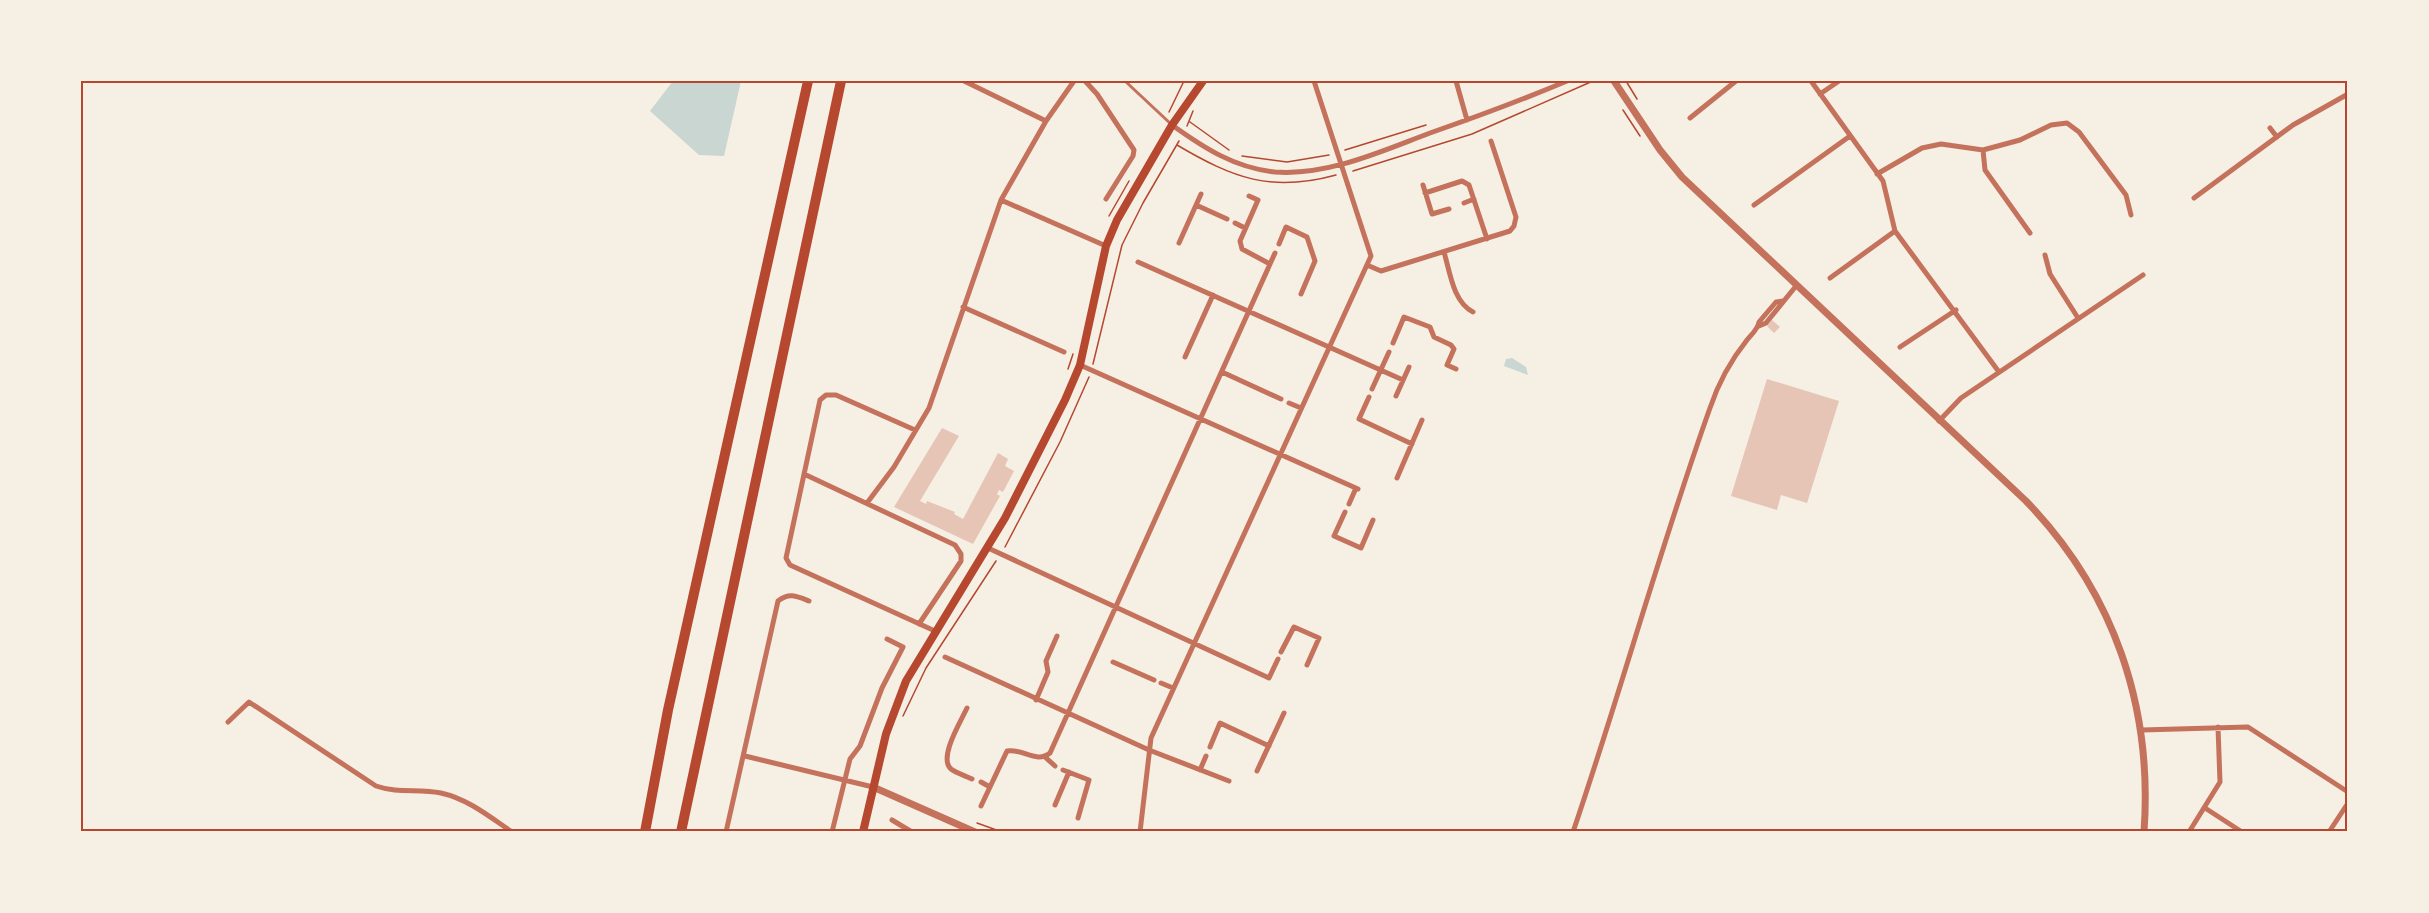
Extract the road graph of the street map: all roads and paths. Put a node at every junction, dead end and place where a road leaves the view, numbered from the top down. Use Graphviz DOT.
graph roads {
  1 [pos="808,81"];
  2 [pos="841,81"];
  3 [pos="964,81"];
  4 [pos="1074,81"];
  5 [pos="1085,81"];
  6 [pos="1125,81"];
  7 [pos="1185,81"];
  8 [pos="1314,81"];
  9 [pos="1456,81"];
  10 [pos="1567,81"];
  11 [pos="1593,81"];
  12 [pos="1614,81"];
  13 [pos="1626,81"];
  14 [pos="1736,81"];
  15 [pos="1811,81"];
  16 [pos="1839,81"];
  17 [pos="1200,83"];
  18 [pos="1630,88"];
  19 [pos="1820,94"];
  20 [pos="2348,94"];
  21 [pos="1197,104"];
  22 [pos="1166,118"];
  23 [pos="1690,118"];
  24 [pos="1046,120"];
  25 [pos="1467,120"];
  26 [pos="1188,121"];
  27 [pos="1436,123"];
  28 [pos="1173,125"];
  29 [pos="2270,128"];
  30 [pos="1480,130"];
  31 [pos="1184,133"];
  32 [pos="1850,136"];
  33 [pos="2277,136"];
  34 [pos="1491,141"];
  35 [pos="1177,145"];
  36 [pos="1983,150"];
  37 [pos="1230,151"];
  38 [pos="1334,154"];
  39 [pos="1240,155"];
  40 [pos="1341,164"];
  41 [pos="1877,174"];
  42 [pos="1130,179"];
  43 [pos="1423,185"];
  44 [pos="1425,193"];
  45 [pos="1201,194"];
  46 [pos="1249,196"];
  47 [pos="2194,198"];
  48 [pos="1106,199"];
  49 [pos="1001,200"];
  50 [pos="1474,200"];
  51 [pos="1464,203"];
  52 [pos="1196,205"];
  53 [pos="1754,205"];
  54 [pos="1449,209"];
  55 [pos="2131,215"];
  56 [pos="1227,219"];
  57 [pos="1106,223"];
  58 [pos="1235,223"];
  59 [pos="1245,228"];
  60 [pos="1895,231"];
  61 [pos="2030,233"];
  62 [pos="1487,238"];
  63 [pos="1179,243"];
  64 [pos="1279,244"];
  65 [pos="1106,246"];
  66 [pos="1444,252"];
  67 [pos="1275,253"];
  68 [pos="2045,255"];
  69 [pos="1138,262"];
  70 [pos="1270,264"];
  71 [pos="1367,265"];
  72 [pos="2143,275"];
  73 [pos="1830,278"];
  74 [pos="1796,286"];
  75 [pos="1301,294"];
  76 [pos="1213,295"];
  77 [pos="963,307"];
  78 [pos="1956,310"];
  79 [pos="1249,312"];
  80 [pos="1473,312"];
  81 [pos="2078,318"];
  82 [pos="1393,343"];
  83 [pos="1900,347"];
  84 [pos="1329,348"];
  85 [pos="1064,352"];
  86 [pos="1073,352"];
  87 [pos="1389,352"];
  88 [pos="1185,357"];
  89 [pos="1080,365"];
  90 [pos="1409,367"];
  91 [pos="1456,369"];
  92 [pos="1381,371"];
  93 [pos="1222,372"];
  94 [pos="1999,372"];
  95 [pos="1066,375"];
  96 [pos="1403,380"];
  97 [pos="1372,389"];
  98 [pos="1396,396"];
  99 [pos="1369,397"];
  100 [pos="1281,399"];
  101 [pos="1289,403"];
  102 [pos="1301,408"];
  103 [pos="1201,418"];
  104 [pos="1422,420"];
  105 [pos="1939,421"];
  106 [pos="915,430"];
  107 [pos="1412,444"];
  108 [pos="1280,454"];
  109 [pos="804,474"];
  110 [pos="1397,478"];
  111 [pos="867,503"];
  112 [pos="1349,504"];
  113 [pos="1345,512"];
  114 [pos="1373,520"];
  115 [pos="988,548"];
  116 [pos="809,601"];
  117 [pos="1114,607"];
  118 [pos="919,624"];
  119 [pos="935,631"];
  120 [pos="1057,636"];
  121 [pos="887,639"];
  122 [pos="1193,643"];
  123 [pos="1281,652"];
  124 [pos="1096,654"];
  125 [pos="945,657"];
  126 [pos="1104,658"];
  127 [pos="1278,659"];
  128 [pos="1113,662"];
  129 [pos="1307,666"];
  130 [pos="1154,680"];
  131 [pos="1161,683"];
  132 [pos="1173,688"];
  133 [pos="1035,700"];
  134 [pos="967,708"];
  135 [pos="1284,713"];
  136 [pos="1067,714"];
  137 [pos="228,722"];
  138 [pos="2218,727"];
  139 [pos="2142,730"];
  140 [pos="1269,746"];
  141 [pos="1210,747"];
  142 [pos="1149,750"];
  143 [pos="745,756"];
  144 [pos="1206,756"];
  145 [pos="1045,757"];
  146 [pos="1055,766"];
  147 [pos="1200,770"];
  148 [pos="1257,771"];
  149 [pos="844,779"];
  150 [pos="972,779"];
  151 [pos="1229,781"];
  152 [pos="981,783"];
  153 [pos="873,787"];
  154 [pos="990,787"];
  155 [pos="2348,792"];
  156 [pos="2348,803"];
  157 [pos="981,806"];
  158 [pos="1055,806"];
  159 [pos="2205,808"];
  160 [pos="1078,818"];
  161 [pos="892,820"];
  162 [pos="512,832"];
  163 [pos="645,832"];
  164 [pos="681,832"];
  165 [pos="726,832"];
  166 [pos="832,832"];
  167 [pos="863,832"];
  168 [pos="912,832"];
  169 [pos="975,832"];
  170 [pos="1140,832"];
  171 [pos="1573,832"];
  172 [pos="2144,832"];
  173 [pos="2189,832"];
  174 [pos="2242,832"];
  175 [pos="2329,832"];
  1 -- 163 [label="highway"];
  2 -- 164 [label="highway"];
  3 -- 24 [label="street"];
  4 -- 24 [label="street"];
  5 -- 48 [label="street"];
  6 -- 22 [label="lane"];
  7 -- 22 [label="path"];
  8 -- 38 [label="street"];
  9 -- 25 [label="street"];
  10 -- 25 [label="street"];
  11 -- 30 [label="path"];
  12 -- 74 [label="street"];
  13 -- 18 [label="path"];
  14 -- 23 [label="street"];
  15 -- 19 [label="street"];
  16 -- 19 [label="street"];
  17 -- 28 [label="main road"];
  19 -- 32 [label="street"];
  20 -- 33 [label="street"];
  21 -- 26 [label="path"];
  22 -- 28 [label="lane"];
  24 -- 49 [label="street"];
  25 -- 40 [label="street"];
  26 -- 31 [label="path"];
  26 -- 37 [label="path"];
  27 -- 38 [label="path"];
  28 -- 31 [label="street"];
  28 -- 65 [label="main road"];
  29 -- 33 [label="street"];
  31 -- 35 [label="path"];
  31 -- 40 [label="street"];
  32 -- 41 [label="street"];
  32 -- 53 [label="street"];
  33 -- 47 [label="street"];
  34 -- 62 [label="street"];
  36 -- 41 [label="street"];
  36 -- 55 [label="street"];
  36 -- 61 [label="street"];
  38 -- 39 [label="path"];
  38 -- 40 [label="street"];
  40 -- 71 [label="street"];
  41 -- 60 [label="street"];
  42 -- 57 [label="path"];
  43 -- 44 [label="street"];
  44 -- 50 [label="street"];
  44 -- 54 [label="street"];
  45 -- 52 [label="street"];
  46 -- 59 [label="street"];
  49 -- 65 [label="street"];
  49 -- 77 [label="street"];
  50 -- 51 [label="street"];
  50 -- 62 [label="street"];
  52 -- 56 [label="street"];
  52 -- 63 [label="street"];
  58 -- 59 [label="street"];
  59 -- 70 [label="street"];
  60 -- 73 [label="street"];
  60 -- 78 [label="street"];
  62 -- 66 [label="street"];
  64 -- 75 [label="street"];
  65 -- 89 [label="main road"];
  66 -- 71 [label="street"];
  66 -- 80 [label="street"];
  67 -- 70 [label="street"];
  68 -- 81 [label="street"];
  69 -- 76 [label="street"];
  70 -- 79 [label="street"];
  71 -- 84 [label="street"];
  72 -- 81 [label="street"];
  74 -- 105 [label="street"];
  74 -- 171 [label="street"];
  76 -- 79 [label="street"];
  76 -- 88 [label="street"];
  77 -- 85 [label="street"];
  77 -- 106 [label="street"];
  78 -- 83 [label="street"];
  78 -- 94 [label="street"];
  79 -- 84 [label="street"];
  79 -- 93 [label="street"];
  81 -- 94 [label="street"];
  82 -- 91 [label="street"];
  84 -- 92 [label="street"];
  84 -- 102 [label="street"];
  86 -- 95 [label="path"];
  87 -- 92 [label="street"];
  89 -- 103 [label="street"];
  89 -- 115 [label="main road"];
  90 -- 96 [label="street"];
  92 -- 96 [label="street"];
  92 -- 97 [label="street"];
  93 -- 100 [label="street"];
  93 -- 103 [label="street"];
  94 -- 105 [label="street"];
  96 -- 98 [label="street"];
  99 -- 107 [label="street"];
  101 -- 102 [label="street"];
  102 -- 108 [label="street"];
  103 -- 108 [label="street"];
  103 -- 117 [label="street"];
  104 -- 107 [label="street"];
  105 -- 139 [label="street"];
  106 -- 109 [label="street"];
  106 -- 111 [label="street"];
  107 -- 110 [label="street"];
  108 -- 112 [label="street"];
  108 -- 122 [label="street"];
  109 -- 111 [label="street"];
  109 -- 118 [label="street"];
  111 -- 118 [label="street"];
  113 -- 114 [label="street"];
  115 -- 117 [label="street"];
  115 -- 119 [label="main road"];
  116 -- 143 [label="street"];
  117 -- 122 [label="street"];
  117 -- 124 [label="street"];
  118 -- 119 [label="street"];
  119 -- 153 [label="main road"];
  120 -- 133 [label="street"];
  121 -- 149 [label="street"];
  122 -- 127 [label="street"];
  122 -- 132 [label="street"];
  123 -- 129 [label="street"];
  124 -- 126 [label="street"];
  124 -- 136 [label="street"];
  125 -- 133 [label="street"];
  128 -- 130 [label="street"];
  131 -- 132 [label="street"];
  132 -- 142 [label="street"];
  133 -- 136 [label="street"];
  134 -- 150 [label="street"];
  135 -- 140 [label="street"];
  136 -- 142 [label="street"];
  136 -- 145 [label="street"];
  137 -- 162 [label="street"];
  138 -- 139 [label="street"];
  138 -- 155 [label="street"];
  138 -- 159 [label="street"];
  139 -- 172 [label="street"];
  140 -- 141 [label="street"];
  140 -- 148 [label="street"];
  142 -- 147 [label="street"];
  142 -- 170 [label="street"];
  143 -- 149 [label="street"];
  143 -- 165 [label="street"];
  144 -- 147 [label="street"];
  145 -- 146 [label="street"];
  145 -- 154 [label="street"];
  147 -- 151 [label="street"];
  149 -- 153 [label="street"];
  149 -- 166 [label="street"];
  152 -- 154 [label="street"];
  153 -- 167 [label="main road"];
  153 -- 169 [label="street"];
  154 -- 157 [label="street"];
  156 -- 175 [label="street"];
  158 -- 160 [label="street"];
  159 -- 173 [label="street"];
  159 -- 174 [label="street"];
  161 -- 168 [label="street"];
}
